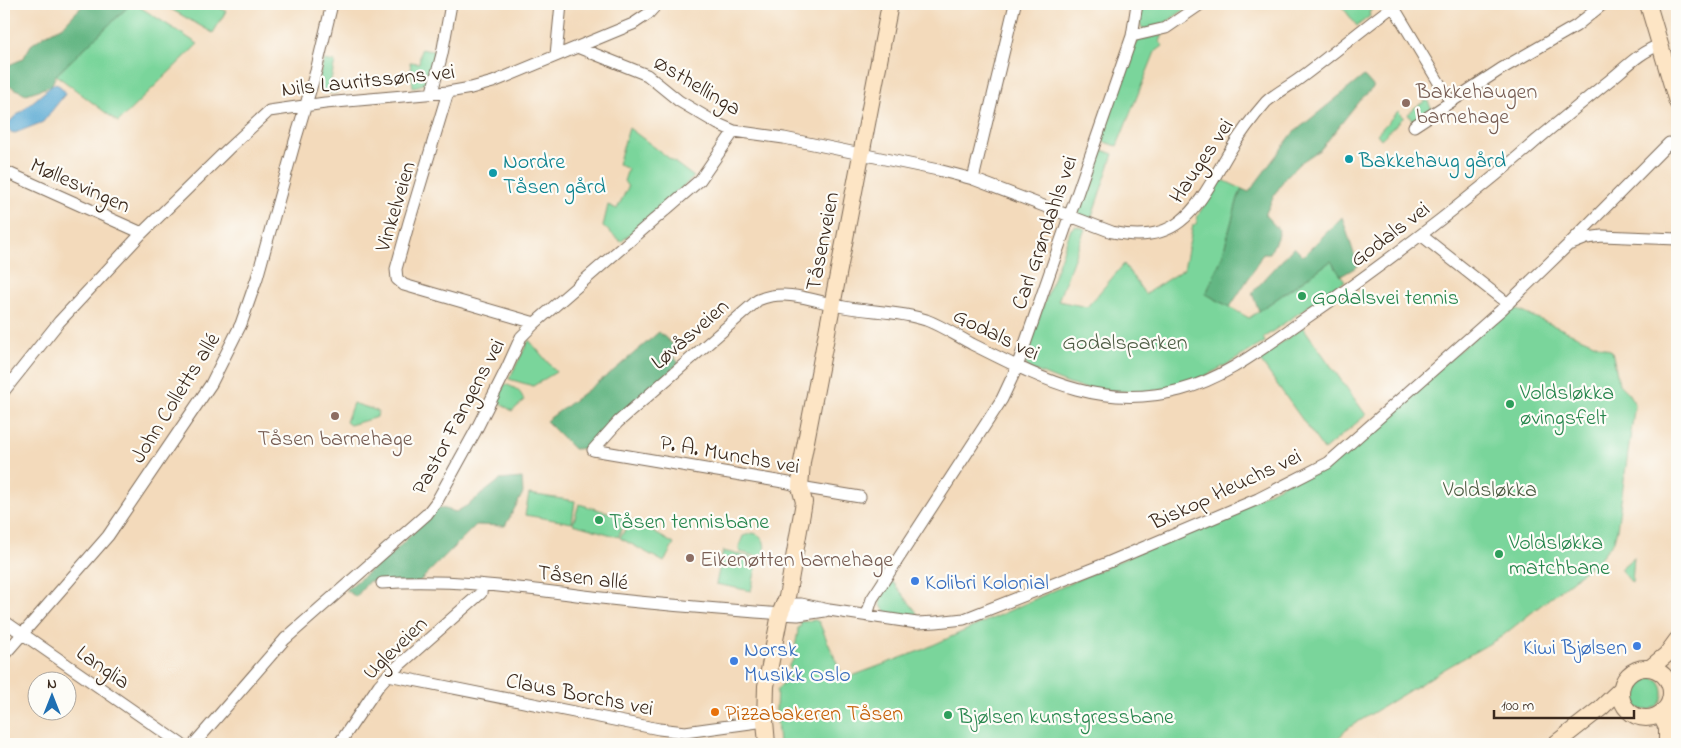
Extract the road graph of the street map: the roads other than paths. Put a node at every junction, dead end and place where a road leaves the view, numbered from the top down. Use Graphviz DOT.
graph roads {
  1 [pos="332,4"];
  2 [pos="451,4"];
  3 [pos="560,4"];
  4 [pos="656,4"];
  5 [pos="890,4"];
  6 [pos="1015,4"];
  7 [pos="1137,4"];
  8 [pos="1201,4"];
  9 [pos="1603,4"];
  10 [pos="1648,4"];
  11 [pos="1394,5"];
  12 [pos="1132,36"];
  13 [pos="1660,45"];
  14 [pos="577,47"];
  15 [pos="556,55"];
  16 [pos="432,92"];
  17 [pos="448,92"];
  18 [pos="1450,101"];
  19 [pos="1677,102"];
  20 [pos="306,106"];
  21 [pos="1414,126"];
  22 [pos="734,130"];
  23 [pos="1669,142"];
  24 [pos="860,154"];
  25 [pos="4,171"];
  26 [pos="973,179"];
  27 [pos="1069,216"];
  28 [pos="142,233"];
  29 [pos="1421,235"];
  30 [pos="1677,239"];
  31 [pos="1568,245"];
  32 [pos="832,304"];
  33 [pos="1508,304"];
  34 [pos="534,323"];
  35 [pos="1017,367"];
  36 [pos="4,391"];
  37 [pos="593,450"];
  38 [pos="800,487"];
  39 [pos="860,497"];
  40 [pos="382,583"];
  41 [pos="482,585"];
  42 [pos="780,614"];
  43 [pos="867,614"];
  44 [pos="4,621"];
  45 [pos="23,633"];
  46 [pos="1677,640"];
  47 [pos="4,654"];
  48 [pos="1650,668"];
  49 [pos="388,675"];
  50 [pos="1621,689"];
  51 [pos="1674,690"];
  52 [pos="1627,709"];
  53 [pos="1660,714"];
  54 [pos="765,721"];
  55 [pos="181,744"];
  56 [pos="194,744"];
  57 [pos="340,744"];
  58 [pos="767,744"];
  59 [pos="1555,744"];
  60 [pos="1572,744"];
  61 [pos="1667,744"];
  1 -- 20 [label="street, John Colletts allé"];
  2 -- 16 [label="street"];
  3 -- 15 [label="street"];
  4 -- 14 [label="street, Nils Lauritssøns vei"];
  5 -- 24 [label="street, Tåsenveien"];
  6 -- 26 [label="street"];
  7 -- 12 [label="street, Carl Grøndahls vei"];
  8 -- 12 [label="street"];
  9 -- 18 [label="street"];
  10 -- 13 [label="street"];
  11 -- 18 [label="street"];
  11 -- 27 [label="street, Hauges vei"];
  12 -- 27 [label="street, Carl Grøndahls vei"];
  13 -- 19 [label="street"];
  13 -- 29 [label="street, Godals vei"];
  14 -- 15 [label="street, Nils Lauritssøns vei"];
  14 -- 22 [label="street, Østhellinga"];
  15 -- 17 [label="street, Nils Lauritssøns vei"];
  16 -- 17 [label="street, Nils Lauritssøns vei"];
  16 -- 20 [label="street, Nils Lauritssøns vei"];
  17 -- 34 [label="street, Vinkelveien"];
  18 -- 21 [label="street"];
  20 -- 28 [label="street, Nils Lauritssøns vei"];
  20 -- 45 [label="street, John Colletts allé"];
  22 -- 24 [label="street, Østhellinga"];
  22 -- 34 [label="street, Pastor Fangens vei"];
  23 -- 31 [label="street, Biskop Heuchs vei"];
  24 -- 26 [label="street, Hauges vei"];
  24 -- 32 [label="street, Tåsenveien"];
  25 -- 28 [label="street, Møllesvingen"];
  26 -- 27 [label="street, Hauges vei"];
  27 -- 35 [label="street, Carl Grøndahls vei"];
  28 -- 36 [label="street, Nils Lauritssøns vei"];
  29 -- 33 [label="street"];
  29 -- 35 [label="street, Godals vei"];
  30 -- 31 [label="street, Biskop Heuchs vei"];
  31 -- 33 [label="street, Biskop Heuchs vei"];
  32 -- 35 [label="street, Godals vei"];
  32 -- 37 [label="street, Løvåsveien"];
  32 -- 38 [label="street, Tåsenveien"];
  33 -- 43 [label="street, Biskop Heuchs vei"];
  34 -- 56 [label="street, Pastor Fangens vei"];
  35 -- 43 [label="street, Carl Grøndahls vei"];
  37 -- 38 [label="street, P. A. Munchs vei"];
  38 -- 39 [label="street, P. A. Munchs vei"];
  38 -- 42 [label="street, Tåsenveien"];
  40 -- 41 [label="street, Tåsen allé"];
  41 -- 42 [label="street, Tåsen allé"];
  41 -- 49 [label="street, Ugleveien"];
  42 -- 43 [label="street, Biskop Heuchs vei"];
  42 -- 54 [label="street, Tåsenveien"];
  44 -- 45 [label="street, Langlia"];
  45 -- 47 [label="street, John Colletts allé"];
  45 -- 55 [label="street, Langlia"];
  46 -- 48 [label="street"];
  48 -- 50 [label="street"];
  48 -- 51 [label="street"];
  49 -- 54 [label="street, Claus Borchs vei"];
  49 -- 57 [label="street, Ugleveien"];
  50 -- 52 [label="street"];
  50 -- 59 [label="street"];
  51 -- 53 [label="street"];
  52 -- 53 [label="street"];
  52 -- 60 [label="street"];
  53 -- 61 [label="street"];
  54 -- 58 [label="street, Tåsenveien"];
}
